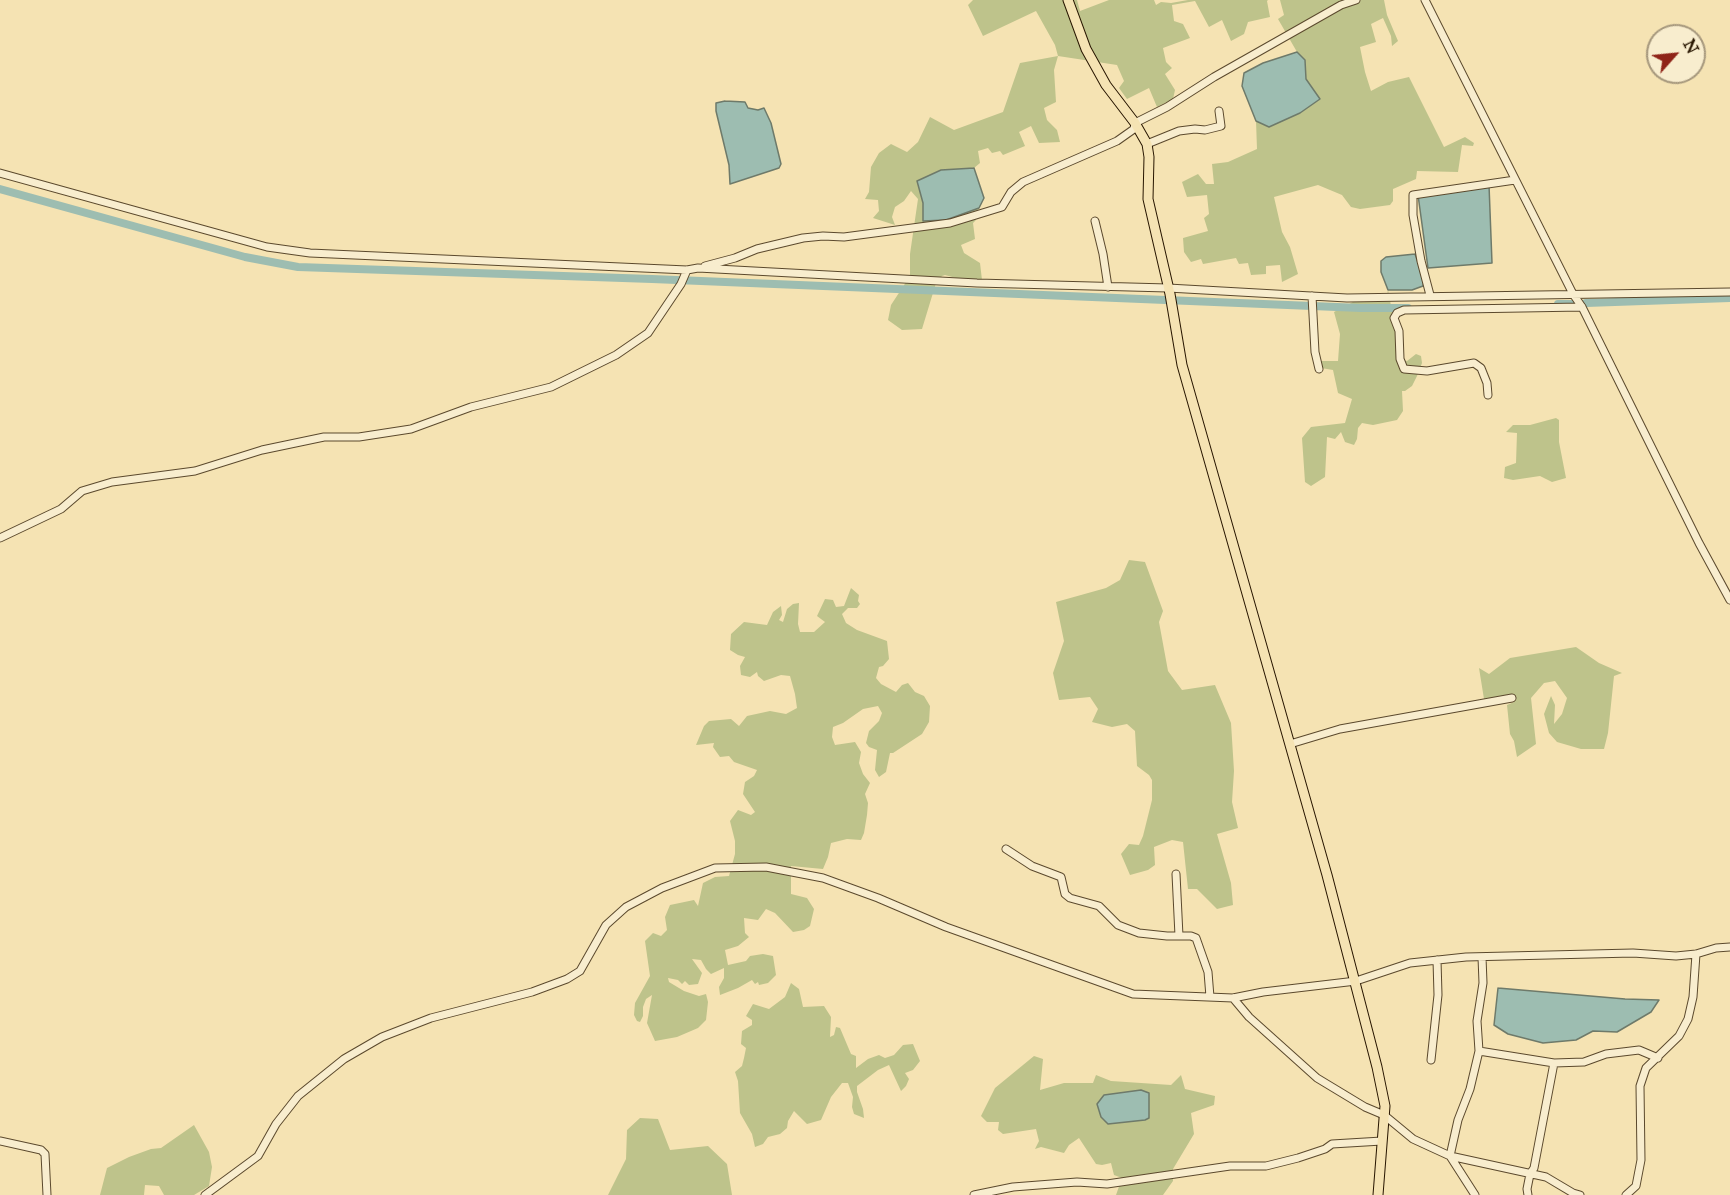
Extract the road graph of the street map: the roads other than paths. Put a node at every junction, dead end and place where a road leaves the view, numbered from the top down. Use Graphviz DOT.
graph roads {
  1 [pos="1068,0"];
  2 [pos="1356,0"];
  3 [pos="1425,0"];
  4 [pos="1219,111"];
  5 [pos="1135,123"];
  6 [pos="1147,144"];
  7 [pos="0,173"];
  8 [pos="1515,180"];
  9 [pos="1095,221"];
  10 [pos="698,268"];
  11 [pos="687,273"];
  12 [pos="1108,286"];
  13 [pos="1169,291"];
  14 [pos="1730,292"];
  15 [pos="1573,294"];
  16 [pos="1430,295"];
  17 [pos="1312,296"];
  18 [pos="1582,307"];
  19 [pos="1319,369"];
  20 [pos="1488,395"];
  21 [pos="0,538"];
  22 [pos="1730,600"];
  23 [pos="1512,698"];
  24 [pos="1290,744"];
  25 [pos="1006,849"];
  26 [pos="1176,874"];
  27 [pos="1179,936"];
  28 [pos="1730,947"];
  29 [pos="1696,954"];
  30 [pos="1482,957"];
  31 [pos="1437,960"];
  32 [pos="1356,981"];
  33 [pos="1210,997"];
  34 [pos="1233,998"];
  35 [pos="1479,1051"];
  36 [pos="1658,1058"];
  37 [pos="1431,1060"];
  38 [pos="1554,1063"];
  39 [pos="1384,1114"];
  40 [pos="0,1141"];
  41 [pos="1382,1141"];
  42 [pos="1450,1156"];
  43 [pos="1530,1174"];
  44 [pos="47,1195"];
  45 [pos="205,1195"];
  46 [pos="974,1195"];
  47 [pos="1378,1195"];
  48 [pos="1475,1195"];
  49 [pos="1528,1195"];
  50 [pos="1580,1195"];
  51 [pos="1626,1195"];
  1 -- 5 [label="main road"];
  2 -- 5 [label="street"];
  3 -- 8 [label="street"];
  4 -- 6 [label="street"];
  5 -- 6 [label="main road"];
  5 -- 10 [label="street"];
  6 -- 13 [label="main road"];
  7 -- 11 [label="street"];
  8 -- 15 [label="street"];
  8 -- 16 [label="street"];
  9 -- 12 [label="street"];
  10 -- 11 [label="street"];
  10 -- 12 [label="street"];
  11 -- 21 [label="street"];
  12 -- 13 [label="street"];
  13 -- 17 [label="street"];
  13 -- 24 [label="main road"];
  14 -- 15 [label="street"];
  15 -- 16 [label="street"];
  15 -- 18 [label="street"];
  16 -- 17 [label="street"];
  17 -- 19 [label="street"];
  18 -- 20 [label="street"];
  18 -- 22 [label="street"];
  23 -- 24 [label="street"];
  24 -- 32 [label="main road"];
  25 -- 27 [label="street"];
  26 -- 27 [label="street"];
  27 -- 33 [label="street"];
  28 -- 29 [label="street"];
  29 -- 30 [label="street"];
  29 -- 36 [label="street"];
  30 -- 31 [label="street"];
  30 -- 35 [label="street"];
  31 -- 32 [label="street"];
  31 -- 37 [label="street"];
  32 -- 34 [label="street"];
  32 -- 39 [label="main road"];
  33 -- 34 [label="street"];
  33 -- 45 [label="street"];
  34 -- 39 [label="street"];
  35 -- 38 [label="street"];
  35 -- 42 [label="street"];
  36 -- 38 [label="street"];
  36 -- 51 [label="street"];
  38 -- 43 [label="street"];
  39 -- 41 [label="main road"];
  39 -- 42 [label="street"];
  40 -- 44 [label="street"];
  41 -- 46 [label="street"];
  41 -- 47 [label="main road"];
  42 -- 43 [label="street"];
  42 -- 48 [label="street"];
  43 -- 49 [label="street"];
  43 -- 50 [label="street"];
}
